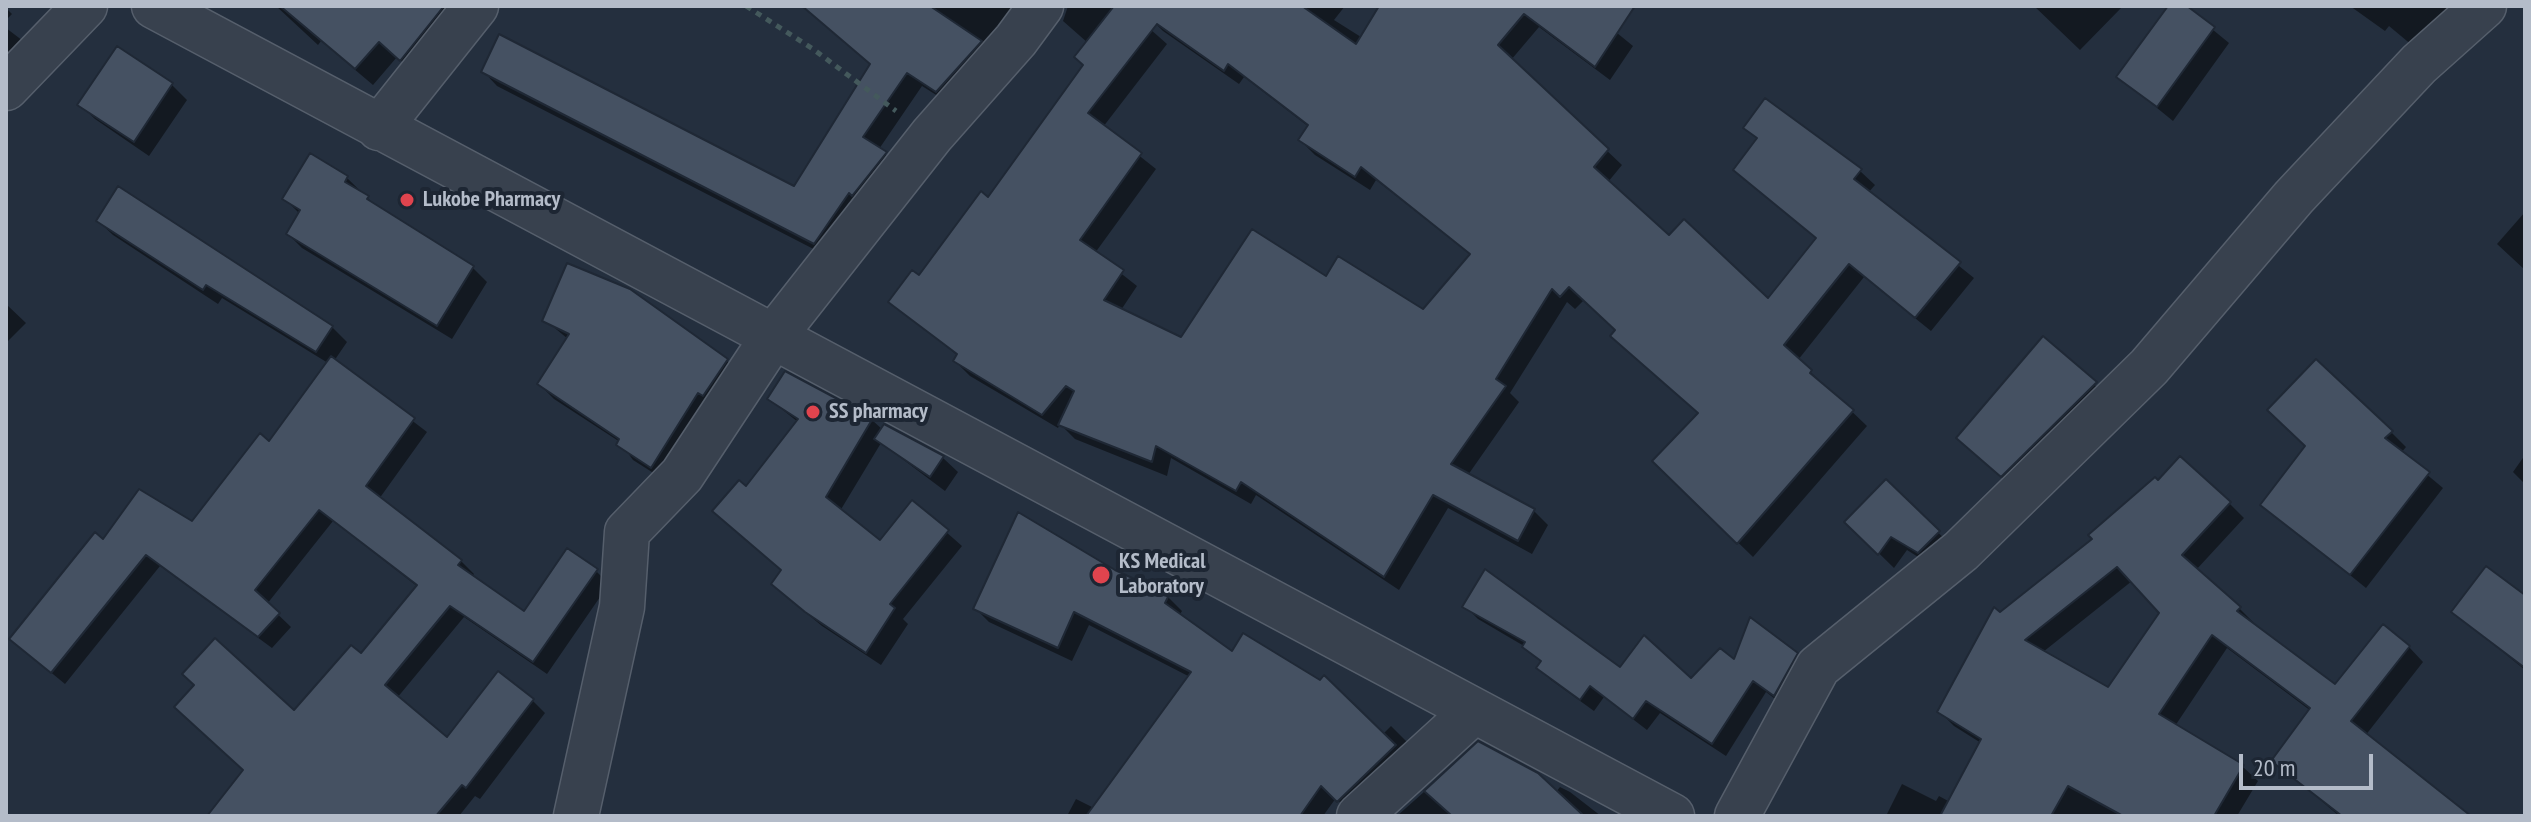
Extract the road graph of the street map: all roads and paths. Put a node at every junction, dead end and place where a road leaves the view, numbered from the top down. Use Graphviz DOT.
graph roads {
  1 [pos="85,6"];
  2 [pos="154,6"];
  3 [pos="476,6"];
  4 [pos="746,6"];
  5 [pos="1041,6"];
  6 [pos="2484,6"];
  7 [pos="6,88"];
  8 [pos="379,128"];
  9 [pos="932,135"];
  10 [pos="773,337"];
  11 [pos="1473,712"];
  12 [pos="576,816"];
  13 [pos="1359,816"];
  14 [pos="1672,816"];
  15 [pos="1737,816"];
  1 -- 7 [label="street"];
  2 -- 8 [label="street"];
  3 -- 8 [label="street"];
  4 -- 9 [label="path"];
  5 -- 9 [label="street"];
  6 -- 15 [label="street"];
  8 -- 10 [label="street"];
  9 -- 10 [label="street"];
  10 -- 11 [label="street"];
  10 -- 12 [label="street"];
  11 -- 13 [label="street"];
  11 -- 14 [label="street"];
}
